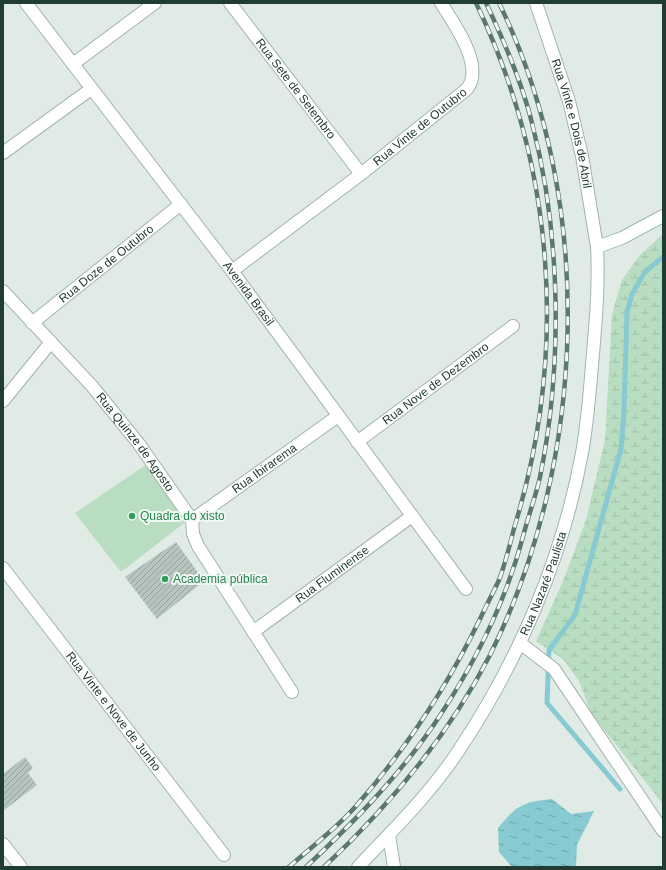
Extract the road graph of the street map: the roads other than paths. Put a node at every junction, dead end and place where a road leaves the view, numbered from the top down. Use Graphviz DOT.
graph roads {
  1 [pos="26,3"];
  2 [pos="155,3"];
  3 [pos="230,3"];
  4 [pos="441,3"];
  5 [pos="536,3"];
  6 [pos="73,64"];
  7 [pos="91,89"];
  8 [pos="3,153"];
  9 [pos="361,174"];
  10 [pos="180,204"];
  11 [pos="663,216"];
  12 [pos="597,247"];
  13 [pos="232,271"];
  14 [pos="3,291"];
  15 [pos="32,323"];
  16 [pos="513,326"];
  17 [pos="51,342"];
  18 [pos="3,401"];
  19 [pos="338,416"];
  20 [pos="357,442"];
  21 [pos="412,516"];
  22 [pos="192,520"];
  23 [pos="3,568"];
  24 [pos="466,589"];
  25 [pos="253,632"];
  26 [pos="520,643"];
  27 [pos="292,692"];
  28 [pos="663,831"];
  29 [pos="389,835"];
  30 [pos="3,844"];
  31 [pos="224,855"];
  32 [pos="21,867"];
  33 [pos="358,867"];
  34 [pos="394,867"];
  1 -- 6 [label="street, Avenida Brasil"];
  2 -- 6 [label="street"];
  3 -- 9 [label="street, Rua Sete de Setembro"];
  4 -- 9 [label="street, Rua Vinte de Outubro"];
  5 -- 12 [label="street, Rua Vinte e Dois de Abril"];
  6 -- 7 [label="street, Avenida Brasil"];
  7 -- 8 [label="street"];
  7 -- 10 [label="street, Avenida Brasil"];
  9 -- 13 [label="street, Rua Vinte de Outubro"];
  10 -- 13 [label="street, Avenida Brasil"];
  10 -- 15 [label="street, Rua Doze de Outubro"];
  11 -- 12 [label="street"];
  12 -- 26 [label="street, Rua Nazaré Paulista"];
  13 -- 19 [label="street, Avenida Brasil"];
  14 -- 15 [label="street, Rua Quinze de Agosto"];
  15 -- 17 [label="street, Rua Quinze de Agosto"];
  16 -- 20 [label="street, Rua Nove de Dezembro"];
  17 -- 18 [label="street"];
  17 -- 22 [label="street, Rua Quinze de Agosto"];
  19 -- 20 [label="street, Avenida Brasil"];
  19 -- 22 [label="street, Rua Ibirarema"];
  20 -- 21 [label="street, Avenida Brasil"];
  21 -- 24 [label="street, Avenida Brasil"];
  21 -- 25 [label="street, Rua Fluminense"];
  22 -- 25 [label="street, Rua Quinze de Agosto"];
  23 -- 31 [label="street, Rua Vinte e Nove de Junho"];
  25 -- 27 [label="street, Rua Quinze de Agosto"];
  26 -- 28 [label="street"];
  26 -- 29 [label="street, Rua Nazaré Paulista"];
  29 -- 33 [label="street, Rua Nazaré Paulista"];
  29 -- 34 [label="street"];
  30 -- 32 [label="street"];
}
